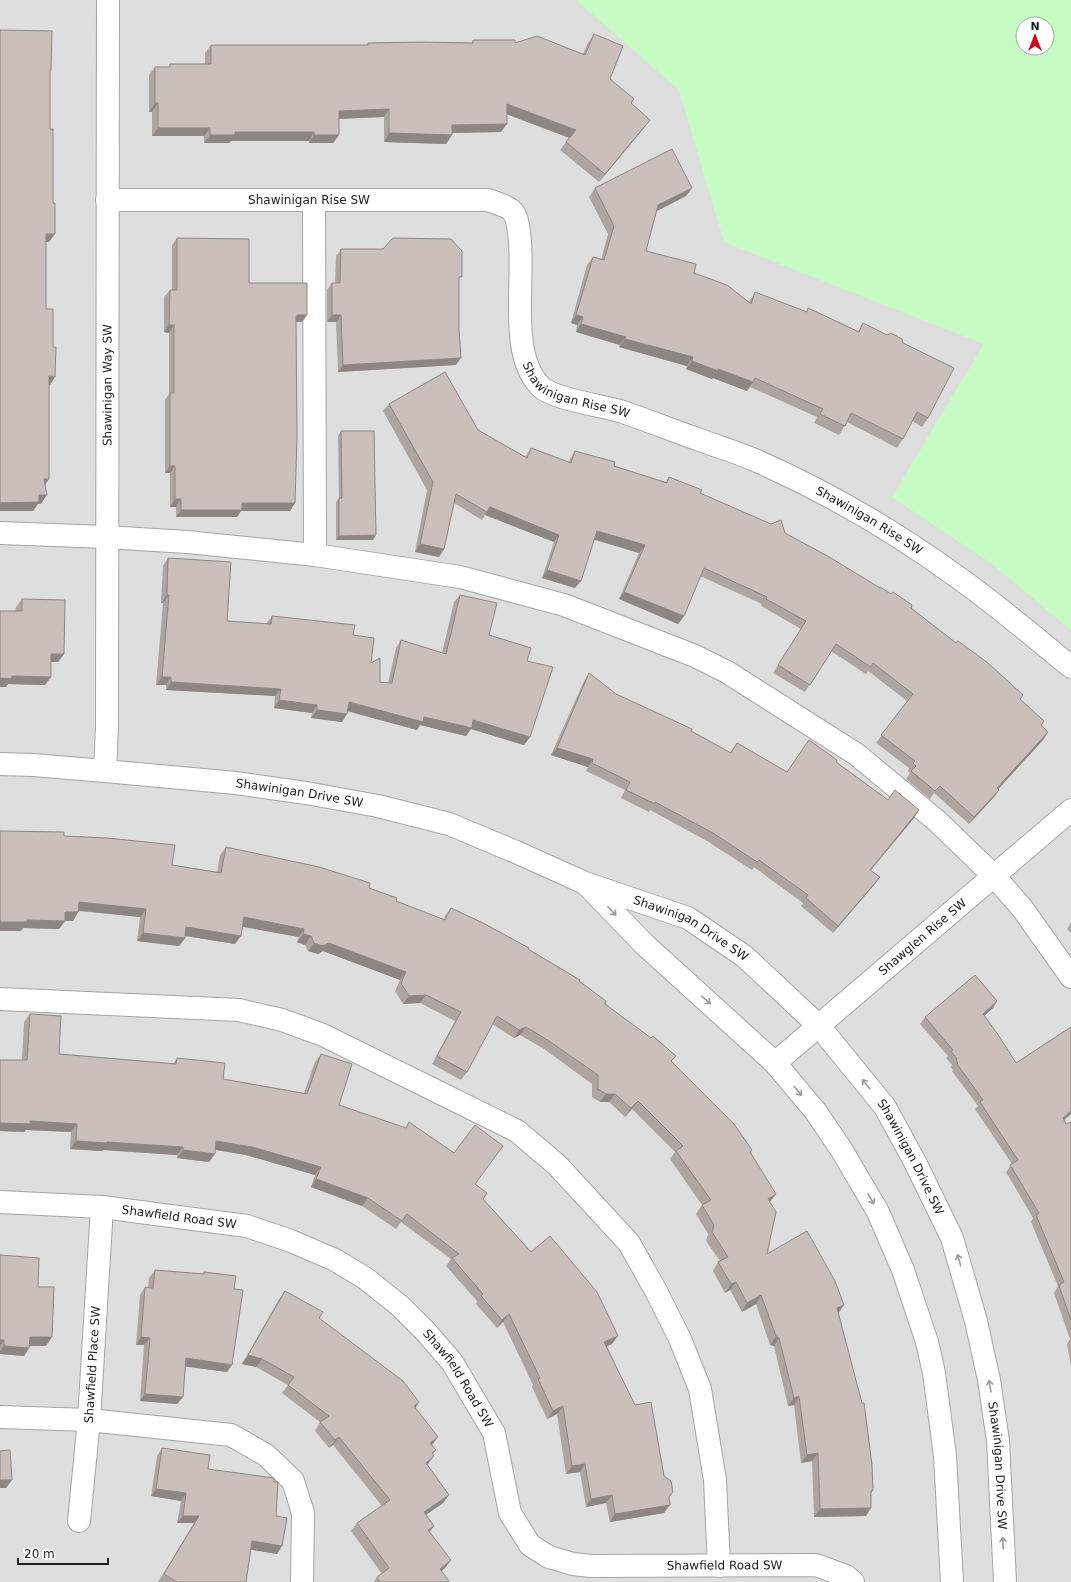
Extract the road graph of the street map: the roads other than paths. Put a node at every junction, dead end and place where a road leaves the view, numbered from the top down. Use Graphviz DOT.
graph roads {
  1 [pos="108,0"];
  2 [pos="107,200"];
  3 [pos="314,200"];
  4 [pos="0,533"];
  5 [pos="106,537"];
  6 [pos="315,555"];
  7 [pos="1071,667"];
  8 [pos="0,764"];
  9 [pos="105,770"];
  10 [pos="1071,810"];
  11 [pos="994,876"];
  12 [pos="584,883"];
  13 [pos="1071,977"];
  14 [pos="0,999"];
  15 [pos="819,1026"];
  16 [pos="775,1063"];
  17 [pos="0,1202"];
  18 [pos="102,1207"];
  19 [pos="0,1416"];
  20 [pos="89,1420"];
  21 [pos="79,1522"];
  22 [pos="719,1566"];
  23 [pos="302,1582"];
  24 [pos="852,1582"];
  25 [pos="952,1582"];
  26 [pos="1005,1582"];
  1 -- 2 [label="street, Shawinigan Way SW"];
  2 -- 3 [label="street, Shawinigan Rise SW"];
  2 -- 5 [label="street, Shawinigan Way SW"];
  3 -- 6 [label="street"];
  3 -- 7 [label="street, Shawinigan Rise SW"];
  4 -- 5 [label="street"];
  5 -- 6 [label="street"];
  5 -- 9 [label="street, Shawinigan Way SW"];
  6 -- 11 [label="street"];
  8 -- 9 [label="street, Shawinigan Drive SW"];
  9 -- 12 [label="street, Shawinigan Drive SW"];
  10 -- 11 [label="street, Shawglen Rise SW"];
  11 -- 13 [label="street"];
  11 -- 15 [label="street, Shawglen Rise SW"];
  12 -- 15 [label="street, Shawinigan Drive SW"];
  12 -- 16 [label="street, Shawinigan Drive SW, one-way"];
  14 -- 22 [label="street"];
  15 -- 16 [label="street, Shawglen Rise SW"];
  26 -- 15 [label="street, Shawinigan Drive SW, one-way"];
  16 -- 25 [label="street, Shawinigan Drive SW, one-way"];
  17 -- 18 [label="street, Shawfield Road SW"];
  18 -- 20 [label="street, Shawfield Place SW"];
  18 -- 22 [label="street, Shawfield Road SW"];
  19 -- 20 [label="street"];
  20 -- 21 [label="street, Shawfield Place SW"];
  20 -- 23 [label="street"];
  22 -- 24 [label="street, Shawfield Road SW"];
}
